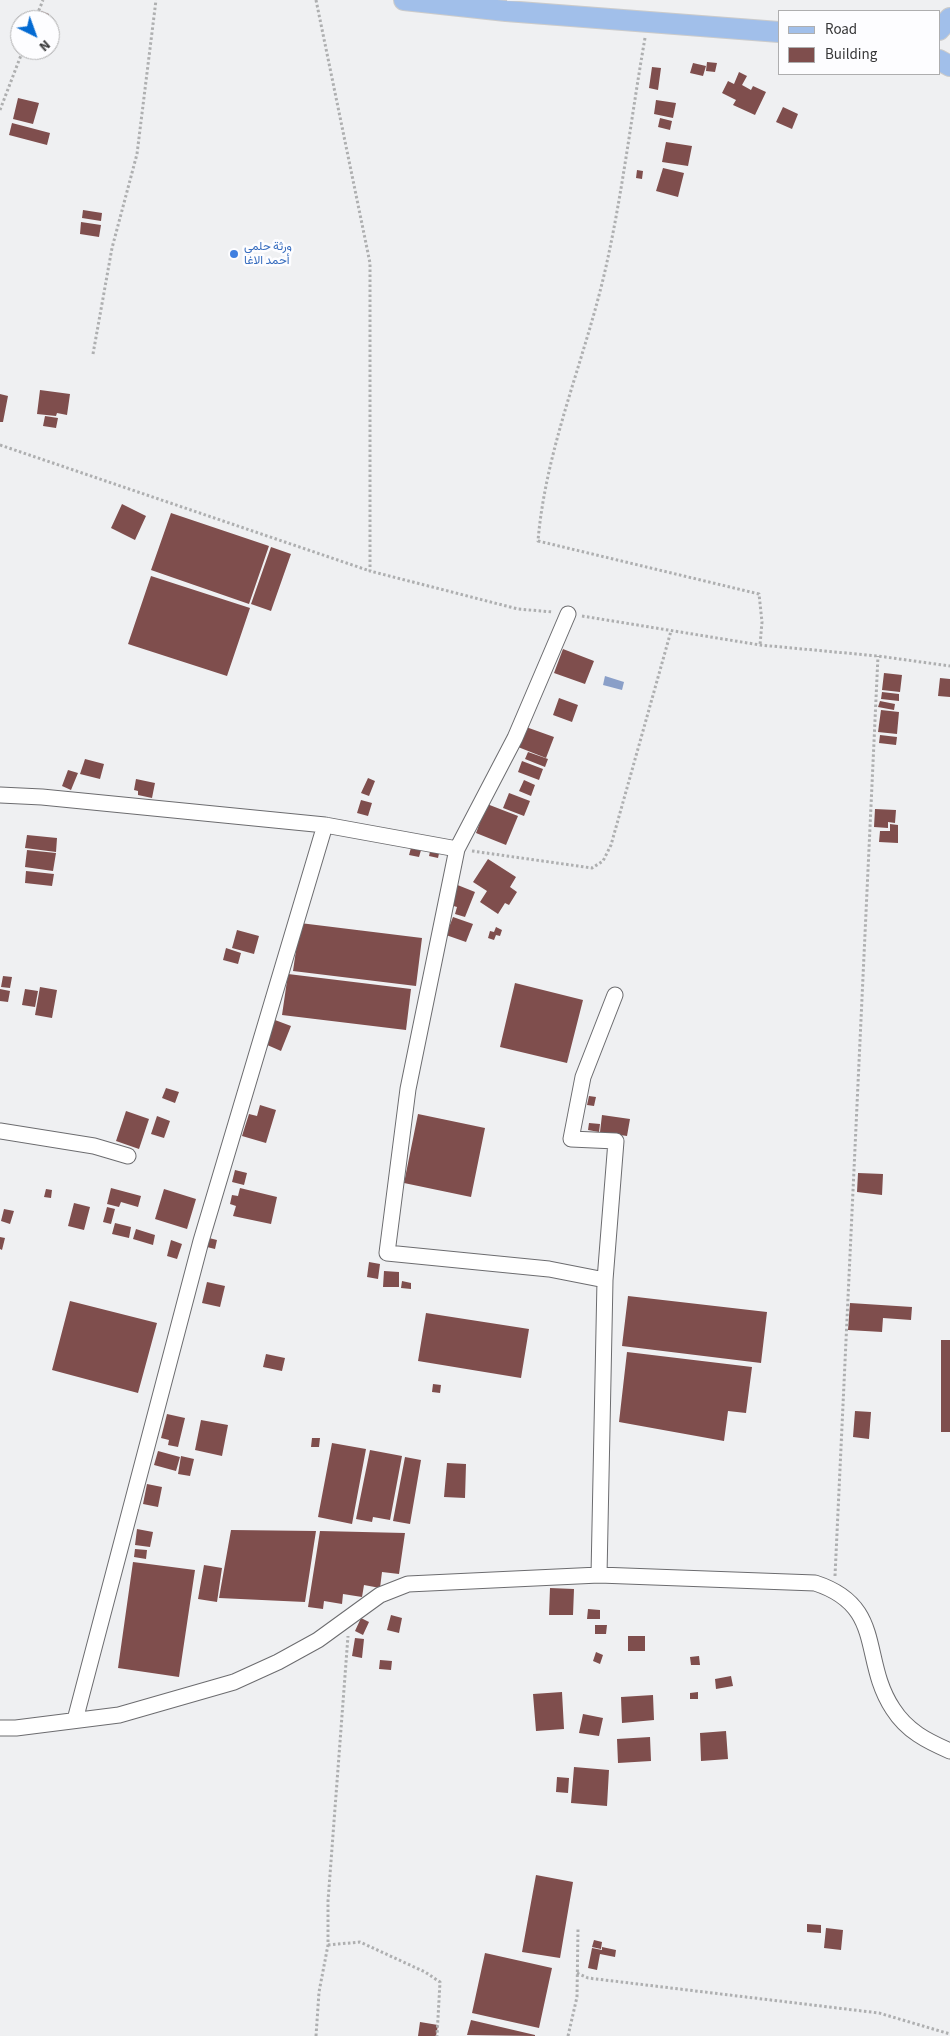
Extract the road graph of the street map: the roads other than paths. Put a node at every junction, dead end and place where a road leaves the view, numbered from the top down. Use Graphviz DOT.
graph roads {
  1 [pos="404,0"];
  2 [pos="950,18"];
  3 [pos="940,29"];
  4 [pos="778,32"];
  5 [pos="568,614"];
  6 [pos="0,795"];
  7 [pos="325,825"];
  8 [pos="457,849"];
  9 [pos="615,995"];
  10 [pos="0,1131"];
  11 [pos="128,1156"];
  12 [pos="605,1280"];
  13 [pos="599,1575"];
  14 [pos="75,1720"];
  15 [pos="0,1728"];
  16 [pos="950,1751"];
  1 -- 4 [label="main road"];
  2 -- 3 [label="main road"];
  5 -- 8 [label="street"];
  6 -- 7 [label="street"];
  7 -- 8 [label="street"];
  7 -- 14 [label="street"];
  8 -- 12 [label="street"];
  9 -- 12 [label="street"];
  10 -- 11 [label="street"];
  12 -- 13 [label="street"];
  13 -- 14 [label="street"];
  13 -- 16 [label="street"];
  14 -- 15 [label="street"];
}
